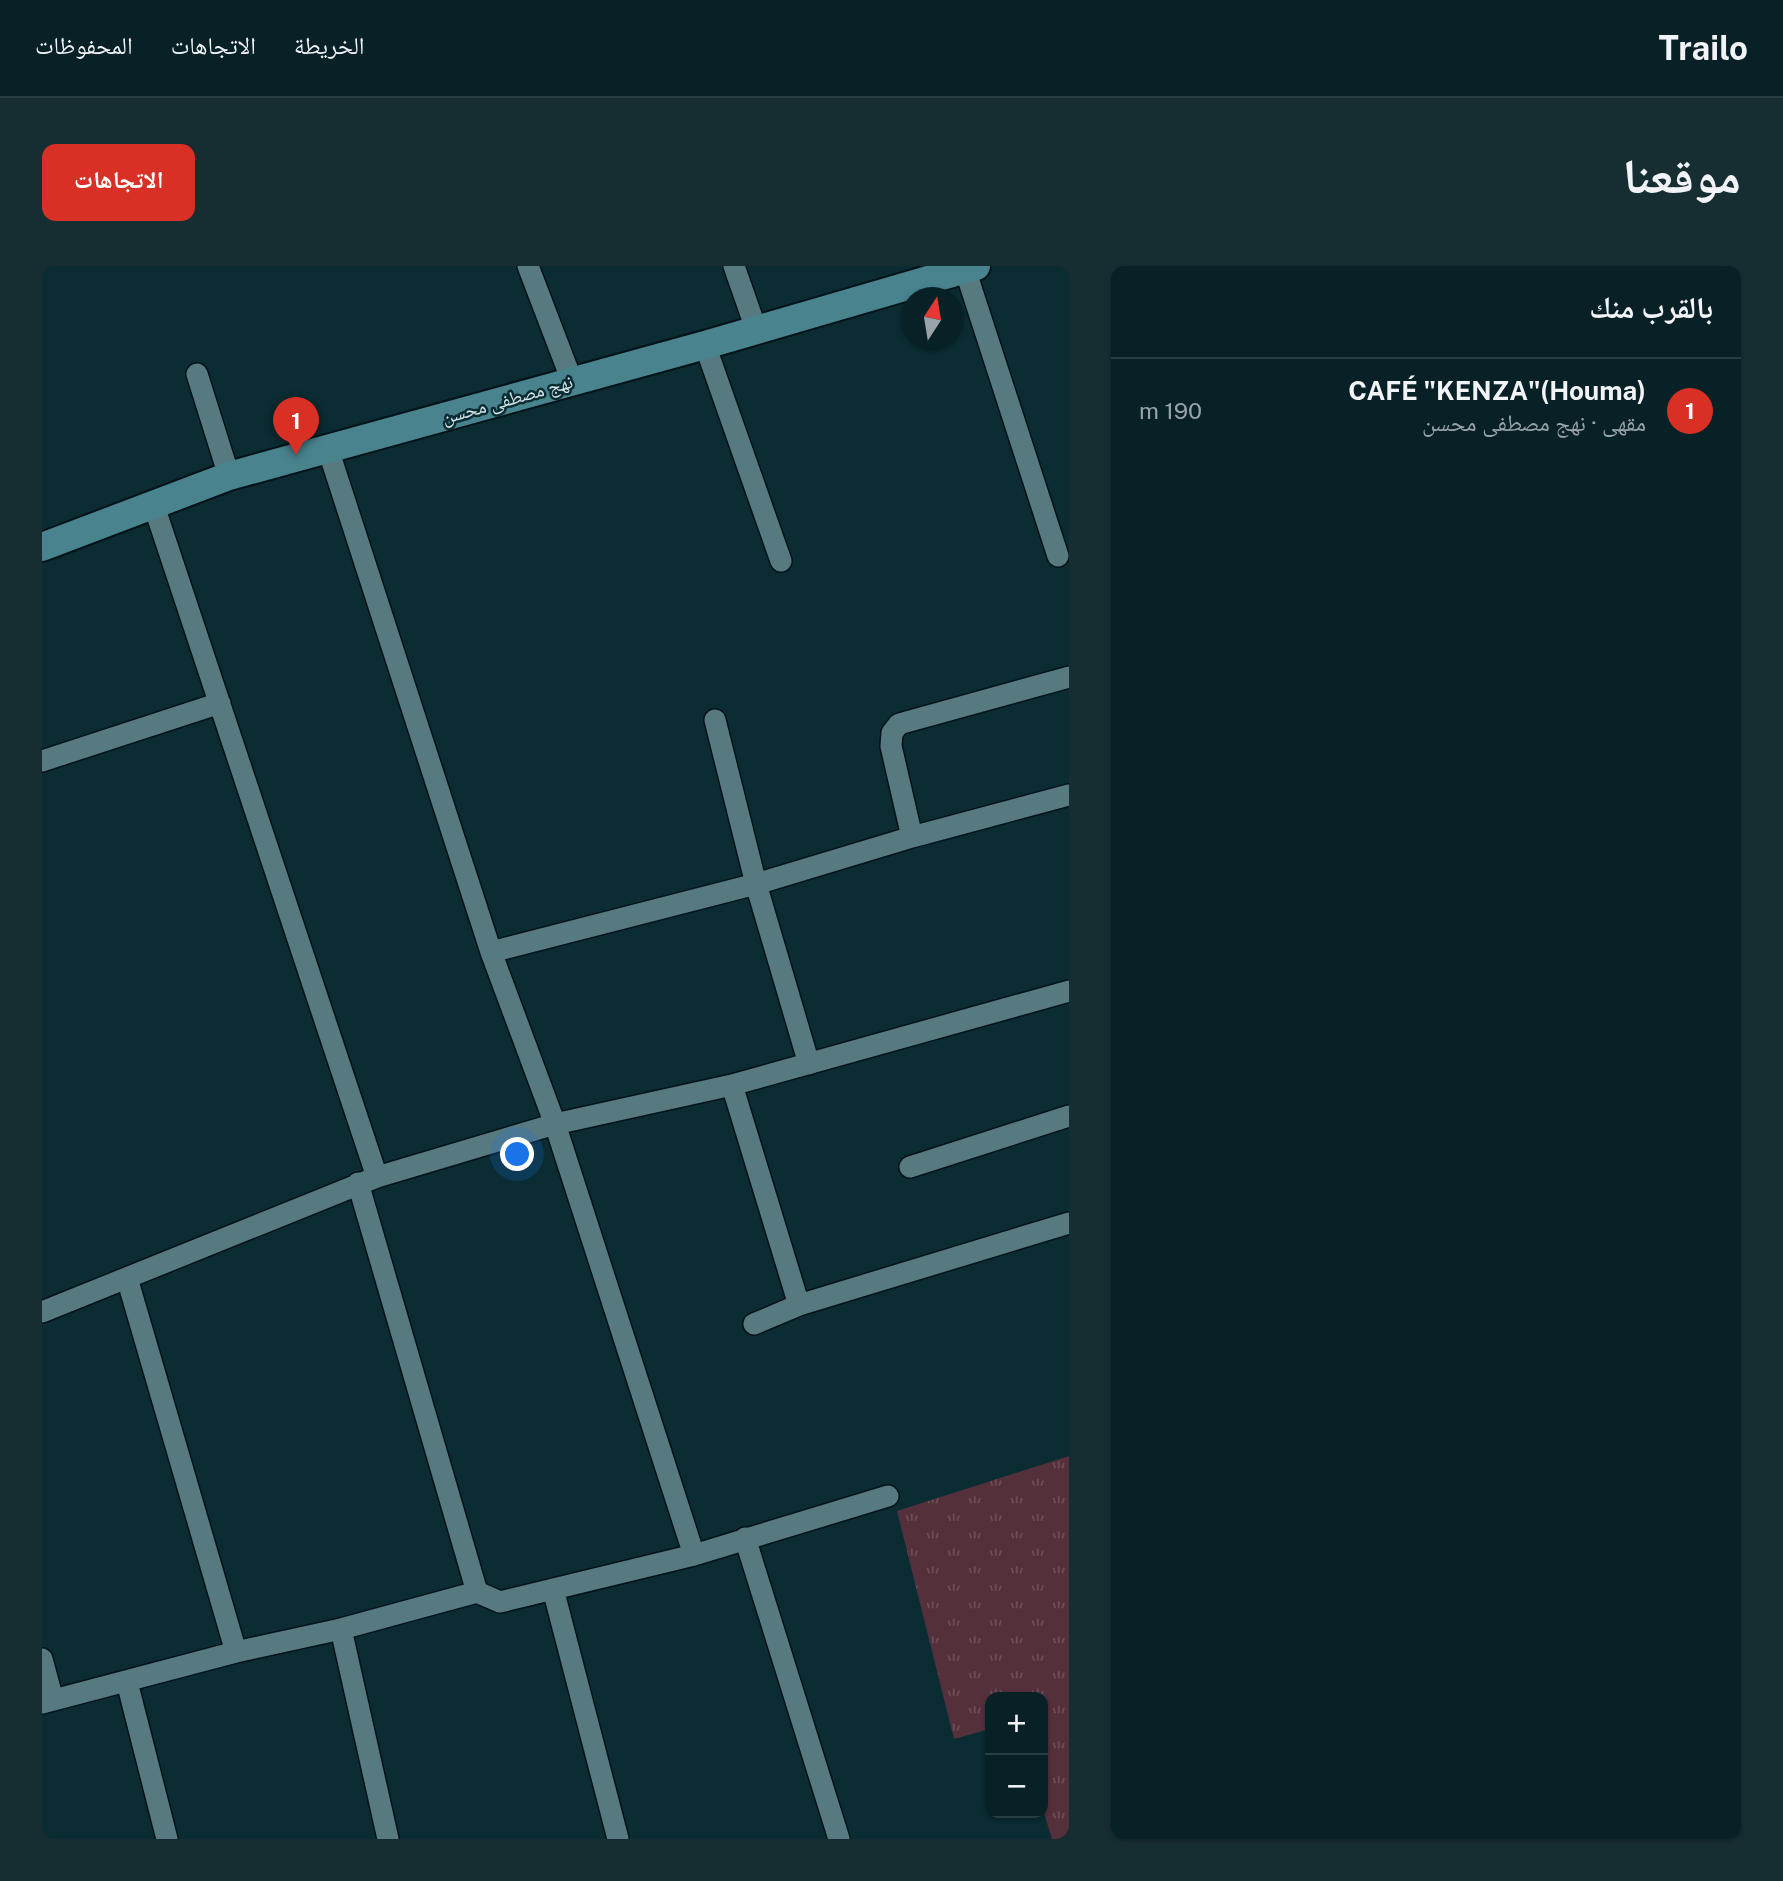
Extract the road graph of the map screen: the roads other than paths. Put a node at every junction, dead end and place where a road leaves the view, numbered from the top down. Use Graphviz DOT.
graph roads {
  1 [pos="528,266"];
  2 [pos="734,266"];
  3 [pos="968,267"];
  4 [pos="756,329"];
  5 [pos="705,345"];
  6 [pos="197,374"];
  7 [pos="572,381"];
  8 [pos="328,449"];
  9 [pos="229,476"];
  10 [pos="153,503"];
  11 [pos="42,547"];
  12 [pos="1058,556"];
  13 [pos="781,561"];
  14 [pos="1069,677"];
  15 [pos="220,703"];
  16 [pos="715,720"];
  17 [pos="42,761"];
  18 [pos="1069,795"];
  19 [pos="912,837"];
  20 [pos="756,884"];
  21 [pos="491,953"];
  22 [pos="1069,991"];
  23 [pos="808,1064"];
  24 [pos="732,1085"];
  25 [pos="1069,1116"];
  26 [pos="555,1124"];
  27 [pos="910,1167"];
  28 [pos="368,1180"];
  29 [pos="1069,1223"];
  30 [pos="127,1278"];
  31 [pos="799,1305"];
  32 [pos="42,1311"];
  33 [pos="754,1324"];
  34 [pos="888,1496"];
  35 [pos="745,1538"];
  36 [pos="694,1555"];
  37 [pos="553,1589"];
  38 [pos="477,1592"];
  39 [pos="341,1629"];
  40 [pos="236,1652"];
  41 [pos="42,1659"];
  42 [pos="127,1682"];
  43 [pos="48,1701"];
  44 [pos="167,1839"];
  45 [pos="388,1839"];
  46 [pos="618,1839"];
  47 [pos="839,1839"];
  1 -- 7 [label="street"];
  2 -- 4 [label="street"];
  3 -- 4 [label="main road, نهج مصطفى محسن"];
  3 -- 12 [label="street"];
  4 -- 5 [label="main road, نهج مصطفى محسن"];
  5 -- 7 [label="main road, نهج مصطفى محسن"];
  5 -- 13 [label="street"];
  6 -- 9 [label="street"];
  7 -- 8 [label="main road, نهج مصطفى محسن"];
  8 -- 9 [label="main road, نهج مصطفى محسن"];
  8 -- 21 [label="street"];
  9 -- 10 [label="main road, نهج مصطفى محسن"];
  10 -- 11 [label="main road, نهج مصطفى محسن"];
  10 -- 15 [label="street"];
  14 -- 19 [label="street"];
  15 -- 17 [label="street"];
  15 -- 28 [label="street"];
  16 -- 20 [label="street"];
  18 -- 19 [label="street"];
  19 -- 20 [label="street"];
  20 -- 21 [label="street"];
  20 -- 23 [label="street"];
  21 -- 26 [label="street"];
  22 -- 23 [label="street"];
  23 -- 24 [label="street"];
  24 -- 26 [label="street"];
  24 -- 31 [label="street"];
  25 -- 27 [label="street"];
  26 -- 28 [label="street"];
  26 -- 36 [label="street"];
  28 -- 30 [label="street"];
  28 -- 38 [label="street"];
  29 -- 31 [label="street"];
  30 -- 32 [label="street"];
  30 -- 40 [label="street"];
  31 -- 33 [label="street"];
  34 -- 35 [label="street"];
  35 -- 36 [label="street"];
  35 -- 47 [label="street"];
  36 -- 37 [label="street"];
  37 -- 38 [label="street"];
  37 -- 46 [label="street"];
  38 -- 39 [label="street"];
  39 -- 40 [label="street"];
  39 -- 45 [label="street"];
  40 -- 42 [label="street"];
  41 -- 43 [label="street"];
  42 -- 43 [label="street"];
  42 -- 44 [label="street"];
}
